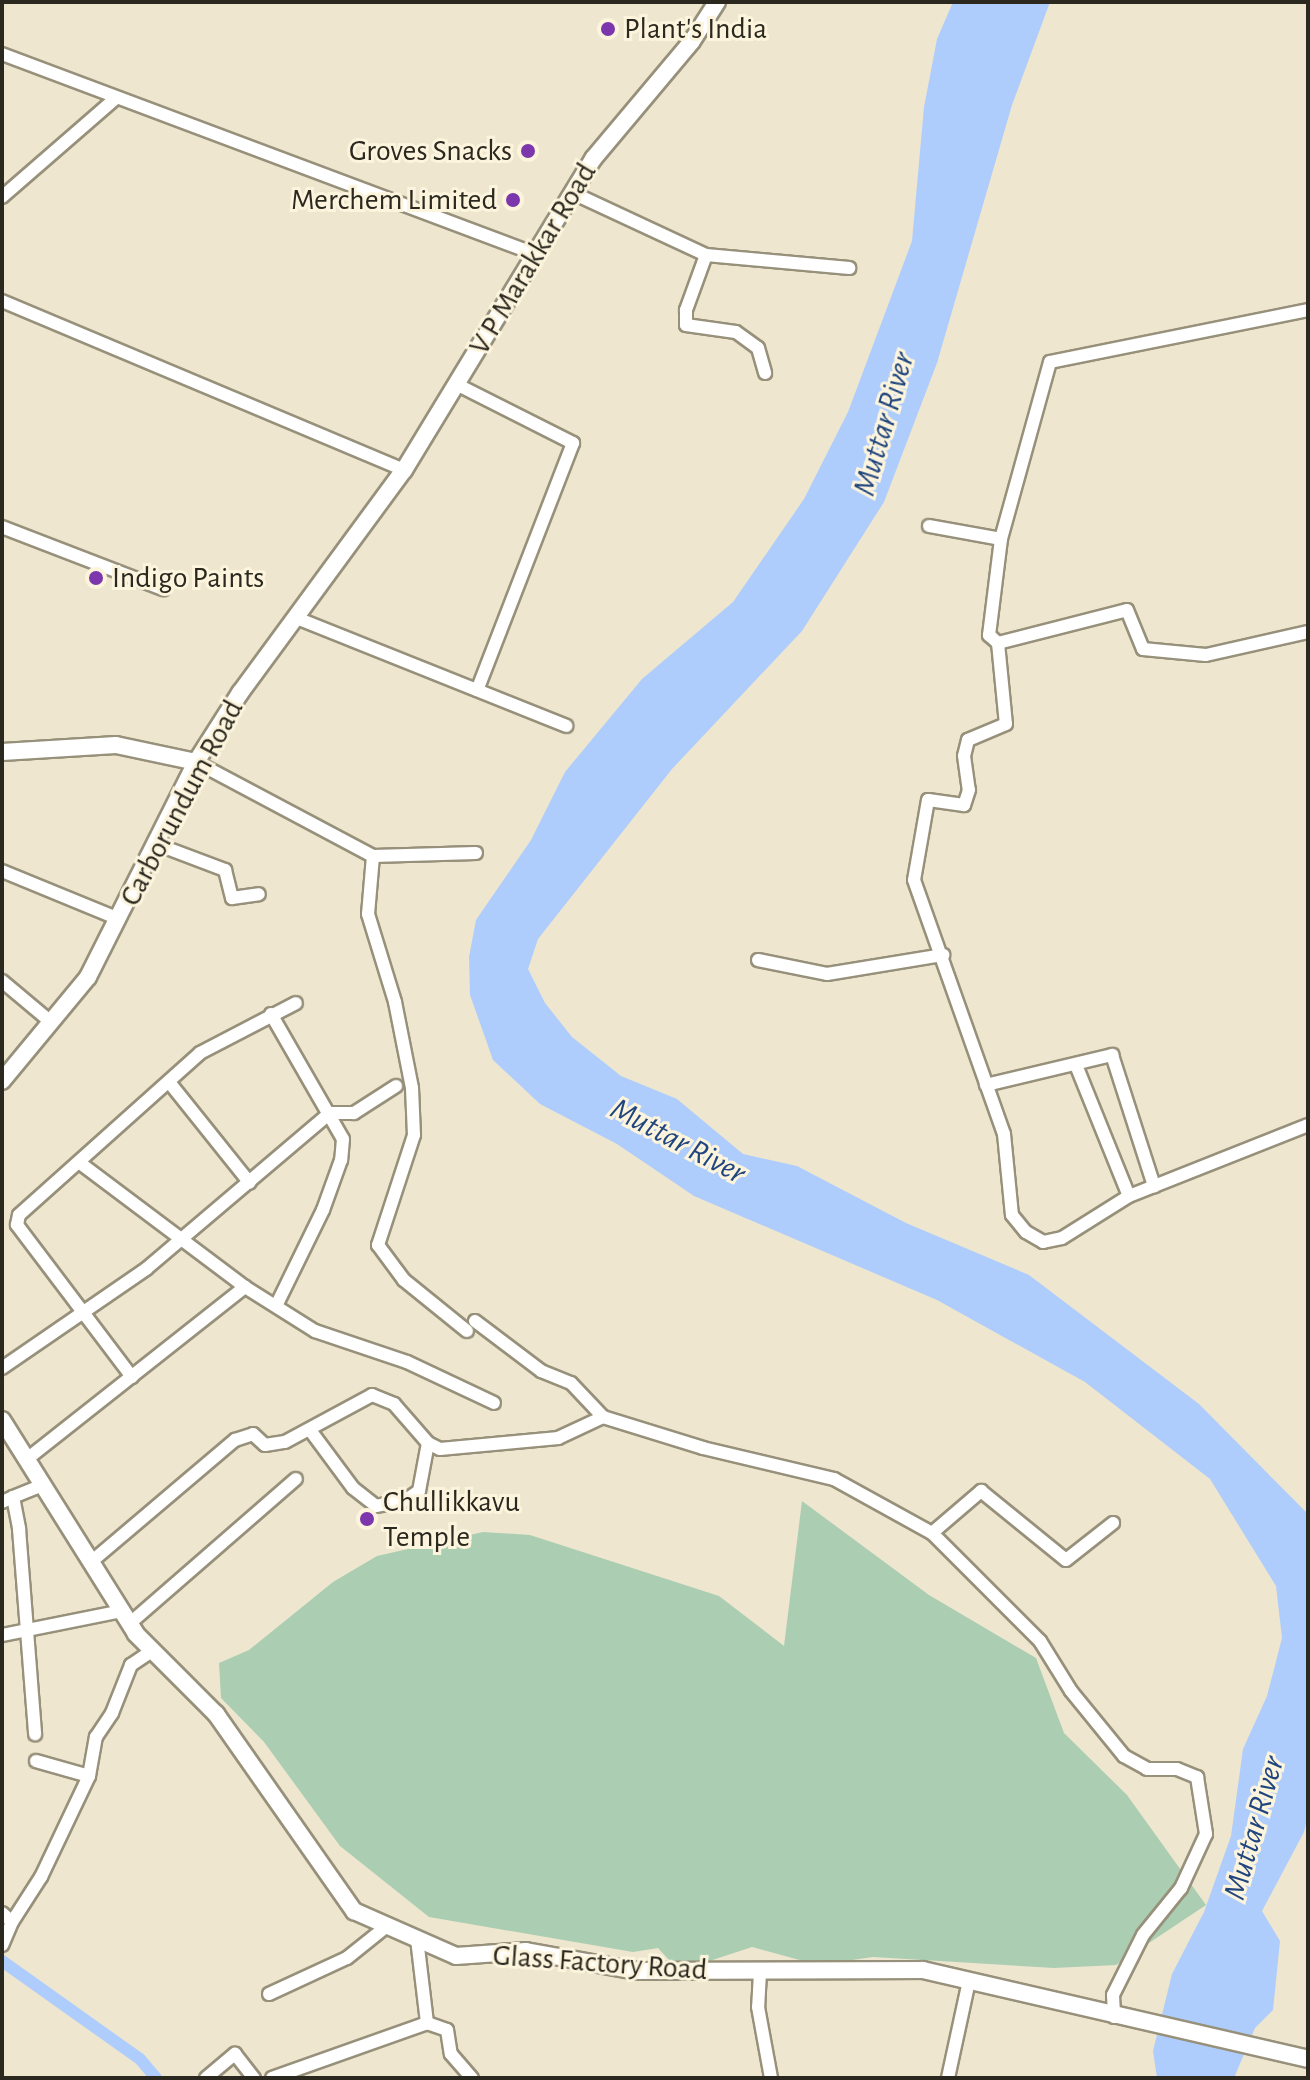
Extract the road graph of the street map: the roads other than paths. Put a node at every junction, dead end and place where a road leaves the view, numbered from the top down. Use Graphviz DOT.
graph roads {
  1 [pos="717,2"];
  2 [pos="2,54"];
  3 [pos="116,98"];
  4 [pos="573,193"];
  5 [pos="2,197"];
  6 [pos="535,254"];
  7 [pos="706,255"];
  8 [pos="849,268"];
  9 [pos="2,301"];
  10 [pos="1308,310"];
  11 [pos="765,373"];
  12 [pos="458,385"];
  13 [pos="404,470"];
  14 [pos="364,526"];
  15 [pos="929,526"];
  16 [pos="2,527"];
  17 [pos="1001,539"];
  18 [pos="163,589"];
  19 [pos="299,619"];
  20 [pos="1308,632"];
  21 [pos="998,643"];
  22 [pos="477,690"];
  23 [pos="566,726"];
  24 [pos="2,752"];
  25 [pos="196,762"];
  26 [pos="156,844"];
  27 [pos="476,853"];
  28 [pos="373,856"];
  29 [pos="2,871"];
  30 [pos="259,894"];
  31 [pos="119,919"];
  32 [pos="943,955"];
  33 [pos="758,960"];
  34 [pos="2,981"];
  35 [pos="296,1003"];
  36 [pos="271,1014"];
  37 [pos="52,1023"];
  38 [pos="1076,1065"];
  39 [pos="2,1081"];
  40 [pos="169,1082"];
  41 [pos="986,1085"];
  42 [pos="396,1086"];
  43 [pos="330,1113"];
  44 [pos="1308,1125"];
  45 [pos="80,1163"];
  46 [pos="250,1183"];
  47 [pos="1154,1186"];
  48 [pos="1129,1196"];
  49 [pos="183,1238"];
  50 [pos="245,1287"];
  51 [pos="277,1304"];
  52 [pos="85,1314"];
  53 [pos="2,1368"];
  54 [pos="132,1377"];
  55 [pos="494,1403"];
  56 [pos="603,1417"];
  57 [pos="2,1420"];
  58 [pos="310,1430"];
  59 [pos="428,1443"];
  60 [pos="27,1459"];
  61 [pos="296,1479"];
  62 [pos="43,1485"];
  63 [pos="7,1499"];
  64 [pos="1113,1523"];
  65 [pos="932,1533"];
  66 [pos="91,1562"];
  67 [pos="126,1617"];
  68 [pos="24,1631"];
  69 [pos="2,1635"];
  70 [pos="152,1651"];
  71 [pos="35,1734"];
  72 [pos="36,1761"];
  73 [pos="89,1776"];
  74 [pos="7,1918"];
  75 [pos="387,1926"];
  76 [pos="417,1939"];
  77 [pos="2,1945"];
  78 [pos="760,1972"];
  79 [pos="969,1981"];
  80 [pos="269,1994"];
  81 [pos="1122,2019"];
  82 [pos="427,2023"];
  83 [pos="1308,2059"];
  84 [pos="206,2078"];
  85 [pos="254,2078"];
  86 [pos="272,2078"];
  87 [pos="472,2078"];
  88 [pos="771,2078"];
  89 [pos="948,2078"];
  1 -- 4 [label="main road, V P Marakkar Road"];
  2 -- 3 [label="street"];
  3 -- 5 [label="street"];
  3 -- 6 [label="street"];
  4 -- 6 [label="main road, V P Marakkar Road"];
  4 -- 7 [label="street"];
  6 -- 12 [label="main road, V P Marakkar Road"];
  7 -- 8 [label="street"];
  7 -- 11 [label="street"];
  9 -- 13 [label="street"];
  10 -- 17 [label="street"];
  12 -- 13 [label="main road, V P Marakkar Road"];
  12 -- 22 [label="street"];
  13 -- 14 [label="main road, V P Marakkar Road"];
  14 -- 19 [label="main road, Carborundum Road"];
  15 -- 17 [label="street"];
  16 -- 18 [label="street"];
  17 -- 21 [label="street"];
  19 -- 22 [label="street"];
  19 -- 25 [label="main road, Carborundum Road"];
  20 -- 21 [label="street"];
  21 -- 32 [label="street"];
  22 -- 23 [label="street"];
  24 -- 25 [label="main road"];
  25 -- 26 [label="main road, Carborundum Road"];
  25 -- 28 [label="street"];
  26 -- 30 [label="street"];
  26 -- 31 [label="main road, Carborundum Road"];
  27 -- 28 [label="street"];
  28 -- 56 [label="street"];
  29 -- 31 [label="street"];
  31 -- 37 [label="main road, Carborundum Road"];
  32 -- 33 [label="street"];
  32 -- 41 [label="street"];
  34 -- 37 [label="street"];
  35 -- 36 [label="street"];
  36 -- 40 [label="street"];
  36 -- 43 [label="street"];
  37 -- 39 [label="main road, Carborundum Road"];
  38 -- 41 [label="street"];
  38 -- 47 [label="street"];
  38 -- 48 [label="street"];
  40 -- 45 [label="street"];
  40 -- 46 [label="street"];
  41 -- 48 [label="street"];
  42 -- 43 [label="street"];
  43 -- 46 [label="street"];
  43 -- 51 [label="street"];
  44 -- 47 [label="street"];
  45 -- 49 [label="street"];
  45 -- 52 [label="street"];
  46 -- 49 [label="street"];
  47 -- 48 [label="street"];
  49 -- 50 [label="street"];
  49 -- 52 [label="street"];
  50 -- 51 [label="street"];
  50 -- 54 [label="street"];
  51 -- 55 [label="street"];
  52 -- 53 [label="street"];
  52 -- 54 [label="street"];
  54 -- 60 [label="street"];
  56 -- 59 [label="street"];
  56 -- 65 [label="street"];
  57 -- 60 [label="main road, Glass Factory Road"];
  58 -- 59 [label="street"];
  58 -- 59 [label="street"];
  58 -- 66 [label="street"];
  60 -- 62 [label="main road, Glass Factory Road"];
  61 -- 67 [label="street"];
  62 -- 63 [label="street"];
  62 -- 66 [label="main road, Glass Factory Road"];
  63 -- 68 [label="street"];
  64 -- 65 [label="street"];
  65 -- 81 [label="street"];
  66 -- 67 [label="main road, Glass Factory Road"];
  67 -- 68 [label="street"];
  67 -- 70 [label="main road, Glass Factory Road"];
  68 -- 69 [label="street"];
  68 -- 71 [label="street"];
  70 -- 73 [label="street"];
  70 -- 75 [label="main road, Glass Factory Road"];
  72 -- 73 [label="street"];
  73 -- 74 [label="street"];
  74 -- 77 [label="street"];
  75 -- 76 [label="main road, Glass Factory Road"];
  75 -- 80 [label="street"];
  76 -- 78 [label="main road, Glass Factory Road"];
  76 -- 82 [label="street"];
  78 -- 79 [label="main road, Glass Factory Road"];
  78 -- 88 [label="street"];
  79 -- 81 [label="main road, Glass Factory Road"];
  79 -- 89 [label="street"];
  81 -- 83 [label="main road, Glass Factory Road"];
  82 -- 86 [label="street"];
  82 -- 87 [label="street"];
  84 -- 85 [label="street"];
}
